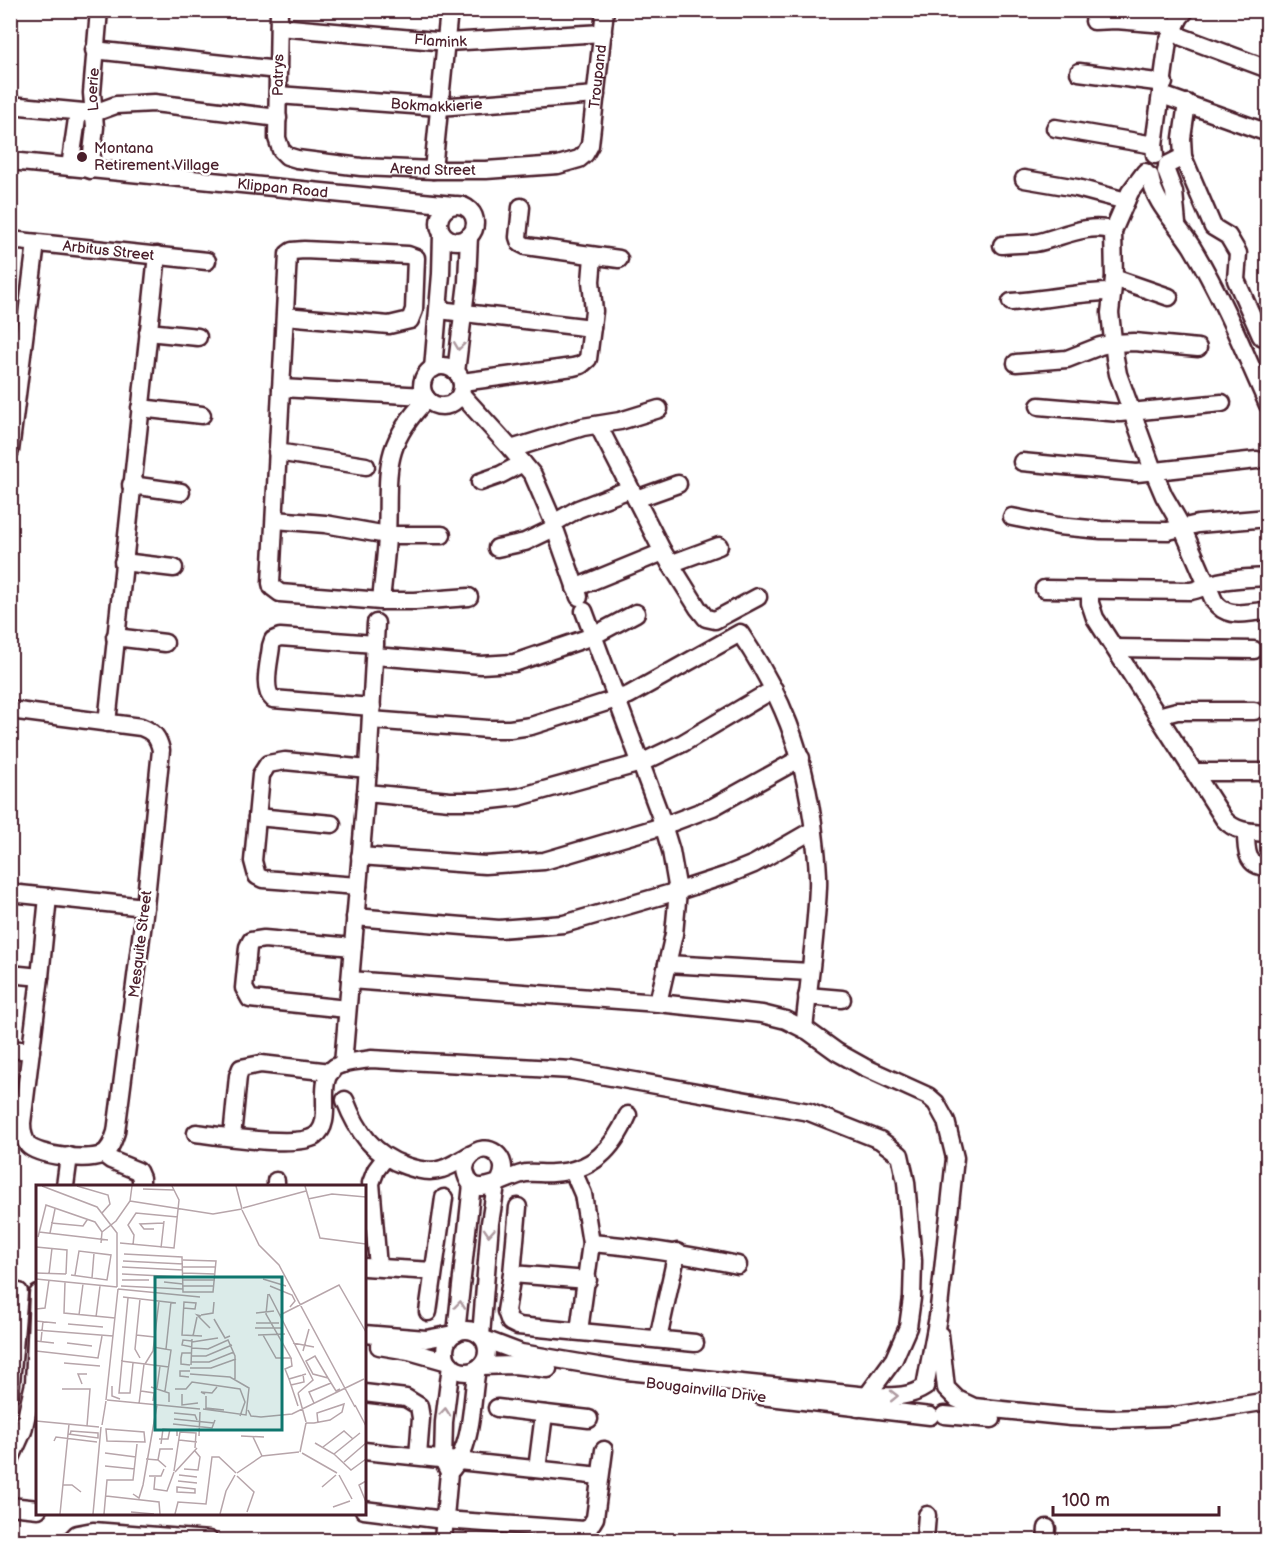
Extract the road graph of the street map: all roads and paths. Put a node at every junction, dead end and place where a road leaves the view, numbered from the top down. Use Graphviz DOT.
graph roads {
  1 [pos="99,10"];
  2 [pos="449,10"];
  3 [pos="606,10"];
  4 [pos="1186,10"];
  5 [pos="1116,15"];
  6 [pos="279,19"];
  7 [pos="1094,21"];
  8 [pos="1172,30"];
  9 [pos="603,33"];
  10 [pos="447,42"];
  11 [pos="94,50"];
  12 [pos="1268,69"];
  13 [pos="278,70"];
  14 [pos="1079,72"];
  15 [pos="1163,89"];
  16 [pos="278,95"];
  17 [pos="596,95"];
  18 [pos="1187,103"];
  19 [pos="10,105"];
  20 [pos="439,107"];
  21 [pos="86,113"];
  22 [pos="278,118"];
  23 [pos="1055,128"];
  24 [pos="1268,133"];
  25 [pos="277,138"];
  26 [pos="590,145"];
  27 [pos="1183,157"];
  28 [pos="1161,159"];
  29 [pos="10,161"];
  30 [pos="70,167"];
  31 [pos="90,170"];
  32 [pos="433,170"];
  33 [pos="1147,174"];
  34 [pos="1024,179"];
  35 [pos="412,201"];
  36 [pos="1126,201"];
  37 [pos="453,205"];
  38 [pos="521,207"];
  39 [pos="440,216"];
  40 [pos="1177,224"];
  41 [pos="1113,231"];
  42 [pos="442,234"];
  43 [pos="469,236"];
  44 [pos="10,240"];
  45 [pos="36,243"];
  46 [pos="1002,245"];
  47 [pos="157,255"];
  48 [pos="593,257"];
  49 [pos="619,259"];
  50 [pos="207,261"];
  51 [pos="1112,285"];
  52 [pos="1169,297"];
  53 [pos="1011,302"];
  54 [pos="439,310"];
  55 [pos="464,312"];
  56 [pos="285,316"];
  57 [pos="592,328"];
  58 [pos="148,332"];
  59 [pos="198,337"];
  60 [pos="1268,339"];
  61 [pos="1114,343"];
  62 [pos="1198,348"];
  63 [pos="1016,363"];
  64 [pos="433,369"];
  65 [pos="459,383"];
  66 [pos="1264,386"];
  67 [pos="281,388"];
  68 [pos="426,398"];
  69 [pos="1222,403"];
  70 [pos="1268,405"];
  71 [pos="1039,406"];
  72 [pos="140,408"];
  73 [pos="659,409"];
  74 [pos="1132,411"];
  75 [pos="202,415"];
  76 [pos="598,425"];
  77 [pos="12,432"];
  78 [pos="512,449"];
  79 [pos="10,451"];
  80 [pos="277,452"];
  81 [pos="1257,460"];
  82 [pos="523,462"];
  83 [pos="1022,462"];
  84 [pos="366,466"];
  85 [pos="1153,470"];
  86 [pos="480,482"];
  87 [pos="678,484"];
  88 [pos="131,485"];
  89 [pos="181,492"];
  90 [pos="633,494"];
  91 [pos="1012,517"];
  92 [pos="1268,518"];
  93 [pos="275,520"];
  94 [pos="554,525"];
  95 [pos="1182,527"];
  96 [pos="387,535"];
  97 [pos="442,535"];
  98 [pos="719,546"];
  99 [pos="497,548"];
  100 [pos="667,558"];
  101 [pos="123,562"];
  102 [pos="174,568"];
  103 [pos="1268,577"];
  104 [pos="1207,584"];
  105 [pos="1044,589"];
  106 [pos="1090,591"];
  107 [pos="469,597"];
  108 [pos="758,597"];
  109 [pos="579,599"];
  110 [pos="381,601"];
  111 [pos="1268,610"];
  112 [pos="636,613"];
  113 [pos="376,623"];
  114 [pos="593,636"];
  115 [pos="116,637"];
  116 [pos="165,643"];
  117 [pos="1115,648"];
  118 [pos="375,650"];
  119 [pos="1254,650"];
  120 [pos="774,689"];
  121 [pos="617,699"];
  122 [pos="10,710"];
  123 [pos="1254,711"];
  124 [pos="372,713"];
  125 [pos="1158,716"];
  126 [pos="107,723"];
  127 [pos="801,758"];
  128 [pos="641,763"];
  129 [pos="368,769"];
  130 [pos="1195,772"];
  131 [pos="1268,772"];
  132 [pos="366,793"];
  133 [pos="257,817"];
  134 [pos="332,824"];
  135 [pos="663,826"];
  136 [pos="813,830"];
  137 [pos="1246,832"];
  138 [pos="1268,833"];
  139 [pos="360,856"];
  140 [pos="1268,867"];
  141 [pos="358,886"];
  142 [pos="678,891"];
  143 [pos="10,892"];
  144 [pos="48,897"];
  145 [pos="145,908"];
  146 [pos="355,917"];
  147 [pos="353,947"];
  148 [pos="667,964"];
  149 [pos="810,972"];
  150 [pos="10,974"];
  151 [pos="40,977"];
  152 [pos="350,980"];
  153 [pos="807,996"];
  154 [pos="842,999"];
  155 [pos="658,1003"];
  156 [pos="347,1009"];
  157 [pos="804,1029"];
  158 [pos="10,1049"];
  159 [pos="31,1051"];
  160 [pos="337,1068"];
  161 [pos="345,1100"];
  162 [pos="628,1115"];
  163 [pos="16,1122"];
  164 [pos="196,1134"];
  165 [pos="232,1137"];
  166 [pos="103,1154"];
  167 [pos="472,1154"];
  168 [pos="69,1156"];
  169 [pos="386,1158"];
  170 [pos="501,1158"];
  171 [pos="443,1169"];
  172 [pos="573,1171"];
  173 [pos="525,1173"];
  174 [pos="470,1181"];
  175 [pos="498,1182"];
  176 [pos="65,1185"];
  177 [pos="141,1185"];
  178 [pos="444,1198"];
  179 [pos="518,1207"];
  180 [pos="591,1243"];
  181 [pos="677,1252"];
  182 [pos="738,1265"];
  183 [pos="371,1267"];
  184 [pos="433,1271"];
  185 [pos="512,1274"];
  186 [pos="588,1280"];
  187 [pos="14,1297"];
  188 [pos="36,1299"];
  189 [pos="428,1312"];
  190 [pos="938,1317"];
  191 [pos="579,1331"];
  192 [pos="366,1334"];
  193 [pos="455,1334"];
  194 [pos="482,1337"];
  195 [pos="658,1339"];
  196 [pos="695,1343"];
  197 [pos="366,1344"];
  198 [pos="36,1348"];
  199 [pos="449,1364"];
  200 [pos="479,1368"];
  201 [pos="925,1387"];
  202 [pos="946,1388"];
  203 [pos="366,1393"];
  204 [pos="10,1394"];
  205 [pos="1268,1401"];
  206 [pos="863,1402"];
  207 [pos="497,1408"];
  208 [pos="1268,1411"];
  209 [pos="544,1414"];
  210 [pos="937,1415"];
  211 [pos="1196,1418"];
  212 [pos="589,1419"];
  213 [pos="604,1450"];
  214 [pos="366,1451"];
  215 [pos="418,1456"];
  216 [pos="10,1460"];
  217 [pos="450,1464"];
  218 [pos="537,1469"];
  219 [pos="600,1476"];
  220 [pos="10,1506"];
  221 [pos="36,1509"];
  222 [pos="366,1510"];
  223 [pos="927,1515"];
  224 [pos="444,1520"];
  225 [pos="148,1537"];
  226 [pos="71,1540"];
  227 [pos="209,1540"];
  228 [pos="443,1540"];
  229 [pos="925,1540"];
  1 -- 11 [label="street, Loerie"];
  2 -- 10 [label="street"];
  3 -- 9 [label="street, Troupand"];
  4 -- 8 [label="street"];
  5 -- 7 [label="street"];
  5 -- 8 [label="street"];
  6 -- 10 [label="street, Flamink"];
  6 -- 13 [label="street, Patrys"];
  8 -- 12 [label="street"];
  8 -- 15 [label="street"];
  9 -- 10 [label="street, Flamink"];
  9 -- 17 [label="street, Troupand"];
  10 -- 20 [label="street"];
  11 -- 13 [label="street"];
  11 -- 21 [label="street, Loerie"];
  13 -- 16 [label="street, Patrys"];
  14 -- 15 [label="street"];
  15 -- 18 [label="street"];
  15 -- 28 [label="street"];
  16 -- 20 [label="street, Bokmakkierie"];
  16 -- 22 [label="street, Patrys"];
  17 -- 20 [label="street, Bokmakkierie"];
  17 -- 26 [label="street, Troupand"];
  18 -- 24 [label="street"];
  18 -- 27 [label="street"];
  19 -- 21 [label="street"];
  20 -- 32 [label="street"];
  21 -- 22 [label="street"];
  21 -- 30 [label="street, Loerie"];
  21 -- 31 [label="street, Loerie"];
  22 -- 25 [label="street, Patrys"];
  23 -- 28 [label="street"];
  25 -- 32 [label="street, Arend Street"];
  26 -- 32 [label="street, Arend Street"];
  27 -- 28 [label="street"];
  27 -- 60 [label="street"];
  28 -- 33 [label="street"];
  28 -- 40 [label="street"];
  29 -- 30 [label="street, Klippan Road"];
  30 -- 31 [label="street, Klippan Road"];
  31 -- 35 [label="street, Klippan Road"];
  33 -- 36 [label="street"];
  33 -- 40 [label="street"];
  34 -- 36 [label="street"];
  35 -- 37 [label="street, Klippan Road"];
  35 -- 39 [label="street, Klippan Road"];
  36 -- 41 [label="street"];
  37 -- 39 [label="street"];
  37 -- 43 [label="street"];
  38 -- 48 [label="street"];
  39 -- 42 [label="street"];
  40 -- 66 [label="street"];
  41 -- 46 [label="street"];
  41 -- 51 [label="street"];
  42 -- 43 [label="street"];
  42 -- 54 [label="street"];
  43 -- 55 [label="street"];
  44 -- 45 [label="street, Arbitus Street"];
  45 -- 47 [label="street, Arbitus Street"];
  45 -- 77 [label="street"];
  47 -- 50 [label="street, Arbitus Street"];
  47 -- 58 [label="street"];
  48 -- 49 [label="street"];
  48 -- 57 [label="street"];
  51 -- 52 [label="street"];
  51 -- 53 [label="street"];
  51 -- 61 [label="street"];
  54 -- 55 [label="street"];
  54 -- 64 [label="street"];
  55 -- 57 [label="street"];
  55 -- 65 [label="street, one-way"];
  56 -- 56 [label="street"];
  56 -- 67 [label="street"];
  57 -- 65 [label="street"];
  58 -- 59 [label="street"];
  58 -- 72 [label="street"];
  61 -- 62 [label="street"];
  61 -- 63 [label="street"];
  61 -- 74 [label="street"];
  64 -- 65 [label="street"];
  64 -- 68 [label="street"];
  65 -- 68 [label="street"];
  65 -- 78 [label="street"];
  66 -- 70 [label="street"];
  67 -- 68 [label="street"];
  67 -- 80 [label="street"];
  68 -- 96 [label="street"];
  69 -- 74 [label="street"];
  71 -- 74 [label="street"];
  72 -- 75 [label="street"];
  72 -- 88 [label="street"];
  73 -- 76 [label="street"];
  74 -- 85 [label="street"];
  76 -- 78 [label="street"];
  76 -- 90 [label="street"];
  77 -- 79 [label="street"];
  78 -- 82 [label="street"];
  80 -- 84 [label="street"];
  80 -- 93 [label="street"];
  81 -- 85 [label="street"];
  82 -- 86 [label="street"];
  82 -- 94 [label="street"];
  83 -- 85 [label="street"];
  85 -- 95 [label="street"];
  87 -- 90 [label="street"];
  88 -- 89 [label="street"];
  88 -- 101 [label="street"];
  90 -- 94 [label="street"];
  90 -- 100 [label="street"];
  91 -- 95 [label="street"];
  92 -- 95 [label="street"];
  93 -- 96 [label="street"];
  93 -- 110 [label="street"];
  94 -- 99 [label="street"];
  94 -- 109 [label="street"];
  95 -- 104 [label="street"];
  96 -- 97 [label="street"];
  96 -- 110 [label="street"];
  98 -- 100 [label="street"];
  100 -- 108 [label="street"];
  100 -- 109 [label="street"];
  101 -- 102 [label="street"];
  101 -- 115 [label="street"];
  103 -- 104 [label="street"];
  104 -- 106 [label="street"];
  104 -- 111 [label="street"];
  105 -- 106 [label="street"];
  106 -- 117 [label="street"];
  107 -- 110 [label="street"];
  109 -- 114 [label="street"];
  112 -- 114 [label="street"];
  113 -- 118 [label="street"];
  114 -- 118 [label="street"];
  114 -- 121 [label="street"];
  115 -- 116 [label="street"];
  115 -- 126 [label="street"];
  117 -- 119 [label="street"];
  117 -- 125 [label="street"];
  118 -- 124 [label="street"];
  118 -- 124 [label="street"];
  120 -- 121 [label="street"];
  120 -- 127 [label="street"];
  120 -- 128 [label="street"];
  121 -- 124 [label="street"];
  121 -- 128 [label="street"];
  122 -- 126 [label="street"];
  123 -- 125 [label="street"];
  124 -- 129 [label="street"];
  125 -- 130 [label="street"];
  126 -- 145 [label="street, Mesquite Street"];
  127 -- 135 [label="street"];
  127 -- 136 [label="street"];
  128 -- 132 [label="street"];
  128 -- 135 [label="street"];
  129 -- 132 [label="street"];
  129 -- 133 [label="street"];
  130 -- 131 [label="street"];
  130 -- 137 [label="street"];
  132 -- 139 [label="street"];
  133 -- 134 [label="street"];
  133 -- 141 [label="street"];
  135 -- 139 [label="street"];
  135 -- 142 [label="street"];
  136 -- 142 [label="street"];
  136 -- 149 [label="street"];
  137 -- 138 [label="street"];
  137 -- 140 [label="street"];
  139 -- 141 [label="street"];
  141 -- 146 [label="street"];
  142 -- 146 [label="street"];
  142 -- 148 [label="street"];
  143 -- 144 [label="street"];
  144 -- 145 [label="street"];
  144 -- 151 [label="street"];
  145 -- 166 [label="street, Mesquite Street"];
  146 -- 147 [label="street"];
  147 -- 152 [label="street"];
  147 -- 156 [label="street"];
  148 -- 149 [label="street"];
  148 -- 155 [label="street"];
  149 -- 153 [label="street"];
  150 -- 151 [label="street"];
  151 -- 159 [label="street"];
  152 -- 155 [label="street"];
  152 -- 156 [label="street"];
  153 -- 154 [label="street"];
  153 -- 157 [label="street"];
  155 -- 157 [label="street"];
  156 -- 160 [label="street"];
  157 -- 190 [label="street"];
  158 -- 159 [label="street"];
  159 -- 163 [label="street"];
  160 -- 165 [label="street"];
  160 -- 165 [label="street"];
  160 -- 206 [label="street"];
  161 -- 169 [label="street"];
  162 -- 172 [label="street"];
  163 -- 168 [label="street"];
  164 -- 165 [label="street"];
  166 -- 168 [label="street"];
  166 -- 177 [label="street"];
  167 -- 170 [label="street"];
  167 -- 171 [label="street"];
  167 -- 174 [label="street"];
  168 -- 176 [label="street"];
  169 -- 171 [label="street"];
  169 -- 183 [label="street"];
  170 -- 173 [label="street"];
  170 -- 175 [label="street"];
  171 -- 174 [label="street"];
  172 -- 173 [label="street"];
  172 -- 180 [label="street"];
  173 -- 175 [label="street"];
  174 -- 175 [label="street"];
  193 -- 174 [label="street, one-way"];
  175 -- 194 [label="street, one-way"];
  178 -- 184 [label="street"];
  179 -- 185 [label="street"];
  180 -- 181 [label="street"];
  180 -- 186 [label="street"];
  181 -- 182 [label="street"];
  181 -- 195 [label="street"];
  183 -- 184 [label="street"];
  184 -- 189 [label="street"];
  185 -- 186 [label="street"];
  185 -- 191 [label="street"];
  186 -- 191 [label="street"];
  187 -- 188 [label="street"];
  187 -- 204 [label="street"];
  190 -- 201 [label="street"];
  190 -- 202 [label="street"];
  191 -- 195 [label="street"];
  192 -- 193 [label="street, Bougainvilla Drive"];
  193 -- 194 [label="street, Bougainvilla Drive"];
  193 -- 199 [label="street"];
  194 -- 200 [label="street"];
  194 -- 206 [label="street, Bougainvilla Drive"];
  195 -- 196 [label="street"];
  197 -- 199 [label="street, Bougainvilla Drive"];
  198 -- 216 [label="street"];
  199 -- 200 [label="street, Bougainvilla Drive"];
  217 -- 199 [label="street, one-way"];
  200 -- 206 [label="street, Bougainvilla Drive"];
  200 -- 217 [label="street"];
  201 -- 202 [label="street, Bougainvilla Drive"];
  206 -- 201 [label="street, Bougainvilla Drive, one-way"];
  201 -- 210 [label="street"];
  202 -- 210 [label="street"];
  202 -- 211 [label="street, Bougainvilla Drive"];
  203 -- 215 [label="street"];
  205 -- 211 [label="street, Bougainvilla Drive"];
  206 -- 210 [label="street, Bougainvilla Drive"];
  207 -- 209 [label="street"];
  208 -- 211 [label="street, Bougainvilla Drive"];
  209 -- 212 [label="street"];
  209 -- 218 [label="street"];
  210 -- 211 [label="street, Bougainvilla Drive"];
  213 -- 219 [label="street"];
  214 -- 215 [label="street"];
  215 -- 217 [label="street"];
  217 -- 218 [label="street"];
  217 -- 224 [label="street"];
  218 -- 219 [label="street"];
  219 -- 224 [label="street"];
  220 -- 221 [label="street"];
  222 -- 224 [label="street"];
  223 -- 229 [label="street"];
  224 -- 228 [label="street"];
  225 -- 226 [label="street"];
  225 -- 227 [label="street"];
}
